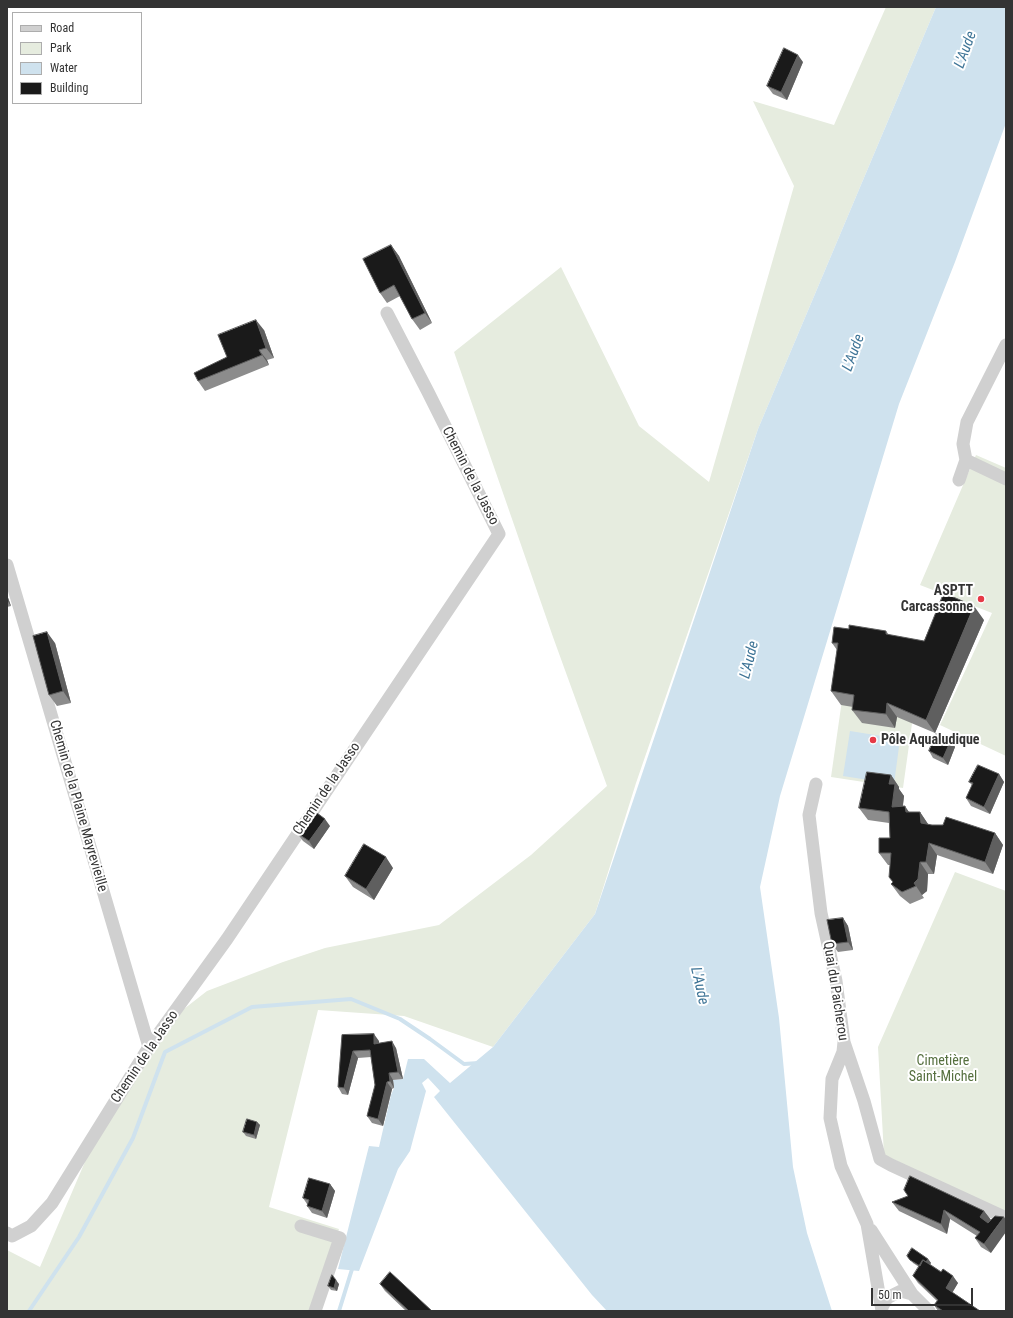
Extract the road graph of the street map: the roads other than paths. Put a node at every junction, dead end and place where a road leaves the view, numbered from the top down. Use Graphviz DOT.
graph roads {
  1 [pos="387,313"];
  2 [pos="1006,344"];
  3 [pos="966,460"];
  4 [pos="1006,479"];
  5 [pos="959,480"];
  6 [pos="7,565"];
  7 [pos="816,784"];
  8 [pos="844,1042"];
  9 [pos="149,1047"];
  10 [pos="1006,1218"];
  11 [pos="867,1224"];
  12 [pos="301,1226"];
  13 [pos="7,1233"];
  14 [pos="912,1294"];
  15 [pos="882,1309"];
  16 [pos="315,1311"];
  17 [pos="929,1311"];
  1 -- 9 [label="street, Chemin de la Jasso"];
  2 -- 3 [label="street"];
  3 -- 4 [label="street"];
  3 -- 5 [label="street"];
  6 -- 9 [label="street, Chemin de la Plaine Mayrevieille"];
  7 -- 8 [label="street, Quai du Paicherou"];
  8 -- 10 [label="street"];
  8 -- 11 [label="street, Quai du Paicherou"];
  9 -- 13 [label="street, Chemin de la Jasso"];
  11 -- 14 [label="street"];
  11 -- 15 [label="street, Quai du Paicherou"];
  12 -- 16 [label="street"];
  14 -- 15 [label="street"];
  14 -- 17 [label="street"];
}
